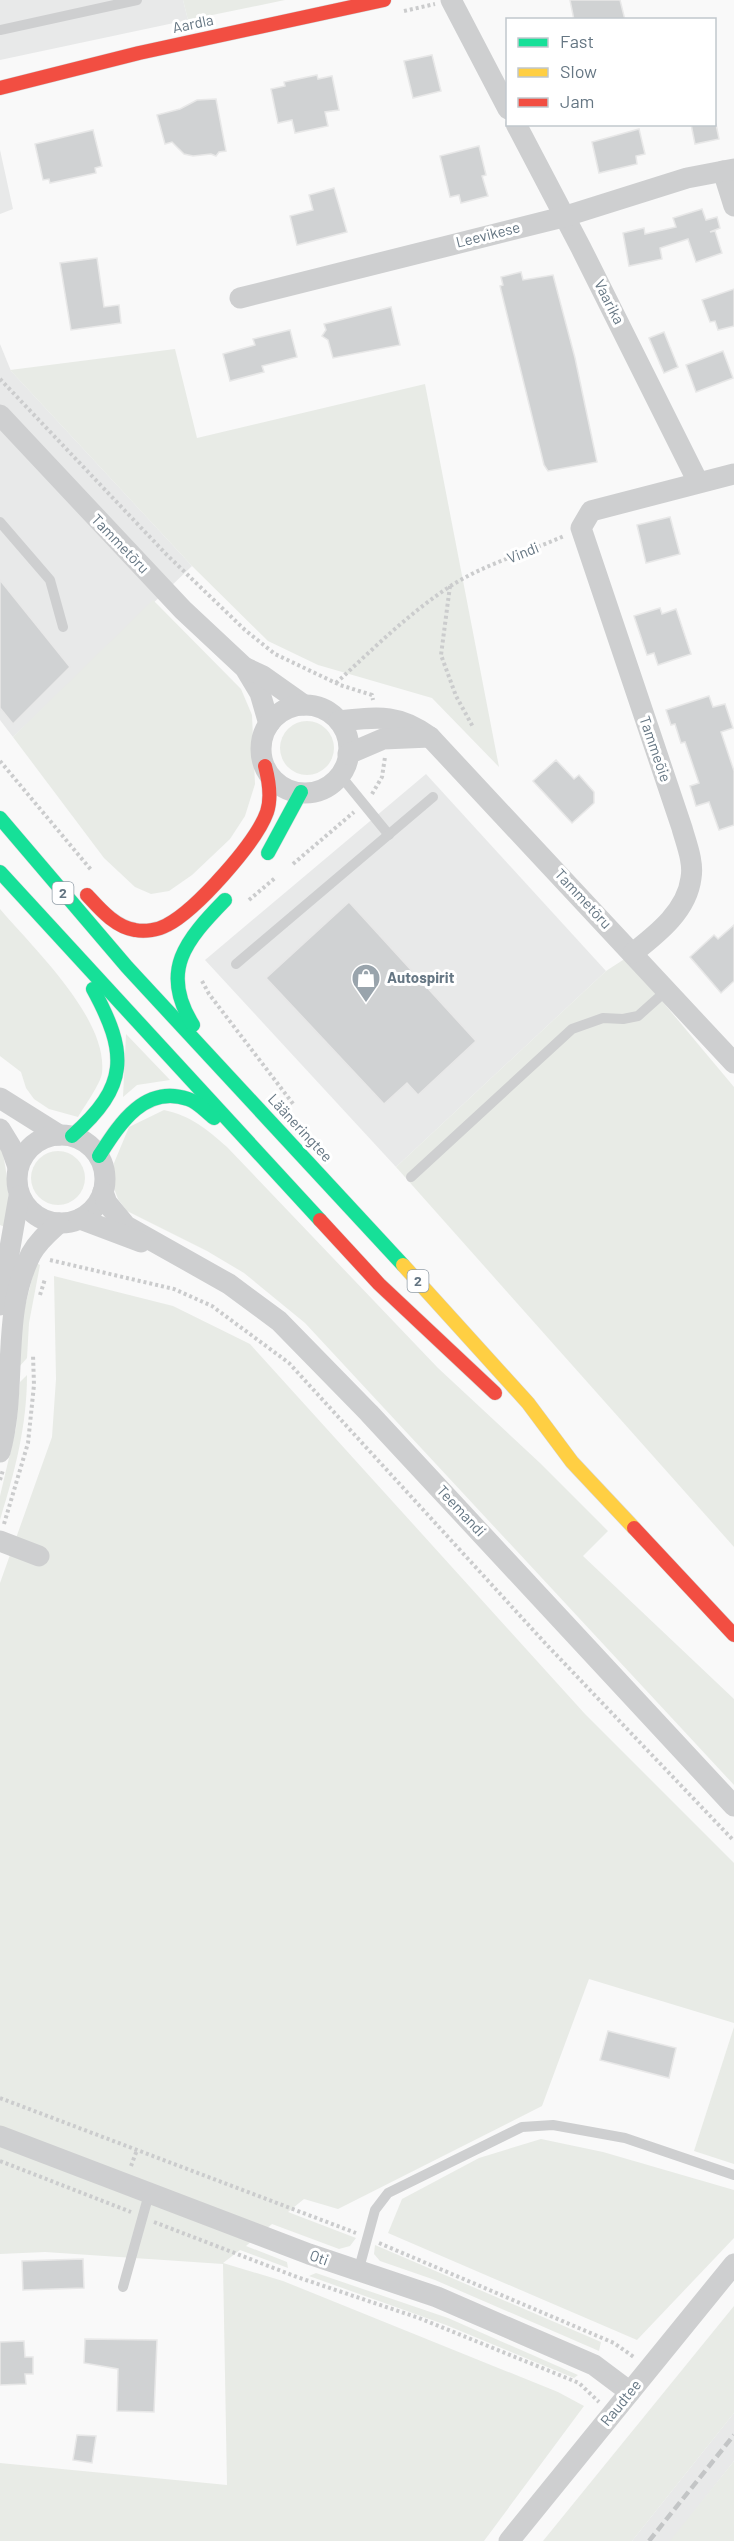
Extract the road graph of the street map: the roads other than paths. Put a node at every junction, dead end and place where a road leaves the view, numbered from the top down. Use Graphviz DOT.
graph roads {
  1 [pos="137,0"];
  2 [pos="384,0"];
  3 [pos="451,0"];
  4 [pos="0,30"];
  5 [pos="3,86"];
  6 [pos="506,107"];
  7 [pos="517,126"];
  8 [pos="728,170"];
  9 [pos="734,206"];
  10 [pos="563,217"];
  11 [pos="240,298"];
  12 [pos="0,415"];
  13 [pos="734,474"];
  14 [pos="698,482"];
  15 [pos="0,522"];
  16 [pos="63,627"];
  17 [pos="245,668"];
  18 [pos="304,705"];
  19 [pos="339,722"];
  20 [pos="269,724"];
  21 [pos="430,737"];
  22 [pos="348,754"];
  23 [pos="265,766"];
  24 [pos="340,775"];
  25 [pos="301,792"];
  26 [pos="433,797"];
  27 [pos="0,810"];
  28 [pos="0,818"];
  29 [pos="388,835"];
  30 [pos="258,865"];
  31 [pos="0,872"];
  32 [pos="236,888"];
  33 [pos="36,913"];
  34 [pos="633,953"];
  35 [pos="236,964"];
  36 [pos="667,990"];
  37 [pos="730,1051"];
  38 [pos="0,1098"];
  39 [pos="258,1106"];
  40 [pos="0,1129"];
  41 [pos="65,1135"];
  42 [pos="254,1148"];
  43 [pos="99,1156"];
  44 [pos="18,1167"];
  45 [pos="411,1177"];
  46 [pos="103,1192"];
  47 [pos="19,1196"];
  48 [pos="80,1219"];
  49 [pos="59,1223"];
  50 [pos="162,1247"];
  51 [pos="0,1305"];
  52 [pos="502,1400"];
  53 [pos="520,1416"];
  54 [pos="0,1452"];
  55 [pos="572,1462"];
  56 [pos="0,1541"];
  57 [pos="39,1556"];
  58 [pos="734,1635"];
  59 [pos="734,1806"];
  60 [pos="0,2136"];
  61 [pos="734,2175"];
  62 [pos="149,2194"];
  63 [pos="734,2264"];
  64 [pos="358,2272"];
  65 [pos="123,2287"];
  66 [pos="630,2392"];
  67 [pos="508,2541"];
  1 -- 4 [label="lane"];
  2 -- 5 [label="main road, Aardla"];
  3 -- 6 [label="street"];
  7 -- 10 [label="street, Vaarika"];
  8 -- 9 [label="street"];
  8 -- 10 [label="street, Leevikese"];
  10 -- 11 [label="street, Leevikese"];
  10 -- 14 [label="street, Vaarika"];
  12 -- 17 [label="street, Tammetõru"];
  13 -- 14 [label="street"];
  14 -- 34 [label="street, Tammeõie"];
  15 -- 16 [label="lane"];
  17 -- 18 [label="street, Tammetõru"];
  17 -- 20 [label="street, Tammetõru"];
  18 -- 19 [label="street"];
  18 -- 20 [label="street"];
  19 -- 21 [label="street, Tammetõru"];
  19 -- 22 [label="street"];
  20 -- 23 [label="street"];
  21 -- 22 [label="street"];
  21 -- 34 [label="street, Tammetõru"];
  22 -- 24 [label="street"];
  23 -- 25 [label="street"];
  23 -- 27 [label="main road"];
  24 -- 25 [label="street"];
  24 -- 29 [label="lane"];
  25 -- 30 [label="main road"];
  26 -- 29 [label="lane"];
  28 -- 39 [label="main road, Lääneringtee / 2"];
  29 -- 35 [label="lane"];
  31 -- 33 [label="main road, 2"];
  32 -- 39 [label="main road"];
  33 -- 41 [label="main road"];
  33 -- 42 [label="main road, 2"];
  34 -- 36 [label="street, Tammetõru"];
  36 -- 37 [label="street, Tammetõru"];
  36 -- 45 [label="lane"];
  38 -- 41 [label="street"];
  39 -- 55 [label="main road, Lääneringtee / 2"];
  40 -- 44 [label="street"];
  41 -- 43 [label="street"];
  41 -- 44 [label="street"];
  42 -- 43 [label="main road"];
  42 -- 52 [label="main road, 2"];
  43 -- 46 [label="street, Teemandi"];
  44 -- 47 [label="street"];
  46 -- 48 [label="street"];
  46 -- 50 [label="street, Teemandi"];
  47 -- 49 [label="street"];
  47 -- 51 [label="street"];
  48 -- 49 [label="street"];
  48 -- 50 [label="street, Teemandi"];
  49 -- 54 [label="street"];
  50 -- 59 [label="street, Teemandi"];
  53 -- 55 [label="main road, Lääneringtee / 2"];
  55 -- 58 [label="main road, Lääneringtee / 2"];
  56 -- 57 [label="street"];
  60 -- 62 [label="street, Oti"];
  61 -- 64 [label="lane"];
  62 -- 64 [label="street, Oti"];
  62 -- 65 [label="lane"];
  63 -- 66 [label="street, Raudtee"];
  64 -- 66 [label="street, Oti"];
  66 -- 67 [label="street, Raudtee"];
}
